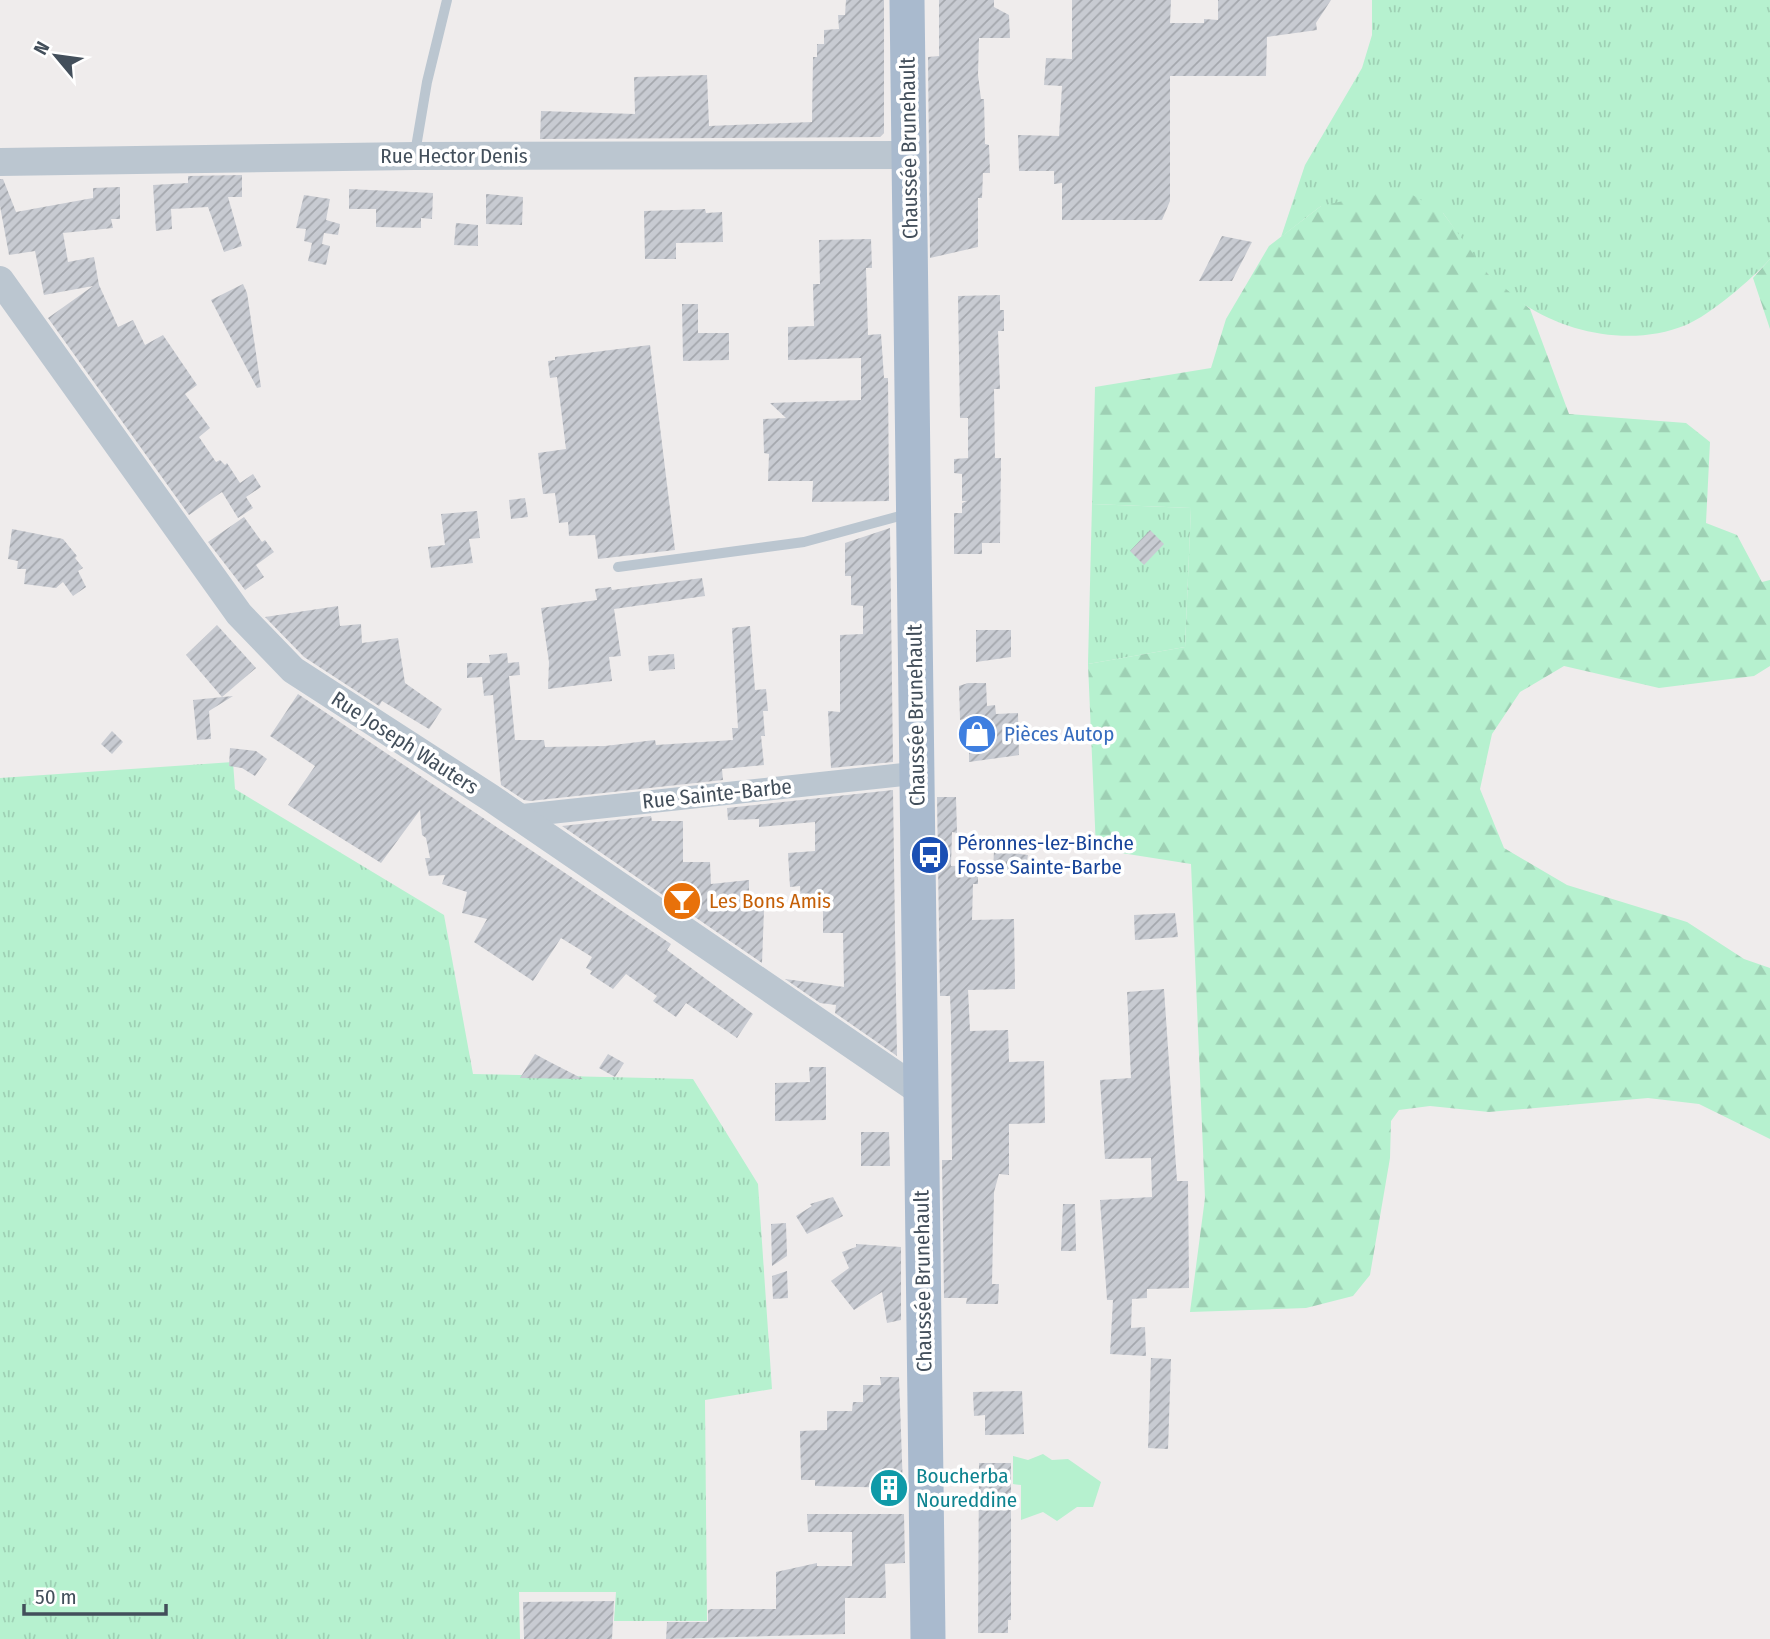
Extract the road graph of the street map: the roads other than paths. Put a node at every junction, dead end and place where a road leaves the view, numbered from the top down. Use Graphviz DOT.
graph roads {
  1 [pos="447,0"];
  2 [pos="907,0"];
  3 [pos="909,155"];
  4 [pos="414,156"];
  5 [pos="0,162"];
  6 [pos="0,280"];
  7 [pos="914,512"];
  8 [pos="618,568"];
  9 [pos="917,772"];
  10 [pos="518,816"];
  11 [pos="921,1092"];
  12 [pos="928,1639"];
  1 -- 4 [label="lane"];
  2 -- 3 [label="main road, Chaussée Brunehault"];
  3 -- 4 [label="street, Rue Hector Denis"];
  3 -- 7 [label="main road, Chaussée Brunehault"];
  4 -- 5 [label="street, Rue Hector Denis"];
  6 -- 10 [label="street, Rue Joseph Wauters"];
  7 -- 8 [label="lane"];
  7 -- 9 [label="main road, Chaussée Brunehault"];
  9 -- 10 [label="street, Rue Sainte-Barbe"];
  9 -- 11 [label="main road, Chaussée Brunehault"];
  10 -- 11 [label="street, Rue Joseph Wauters"];
  11 -- 12 [label="main road, Chaussée Brunehault"];
}
